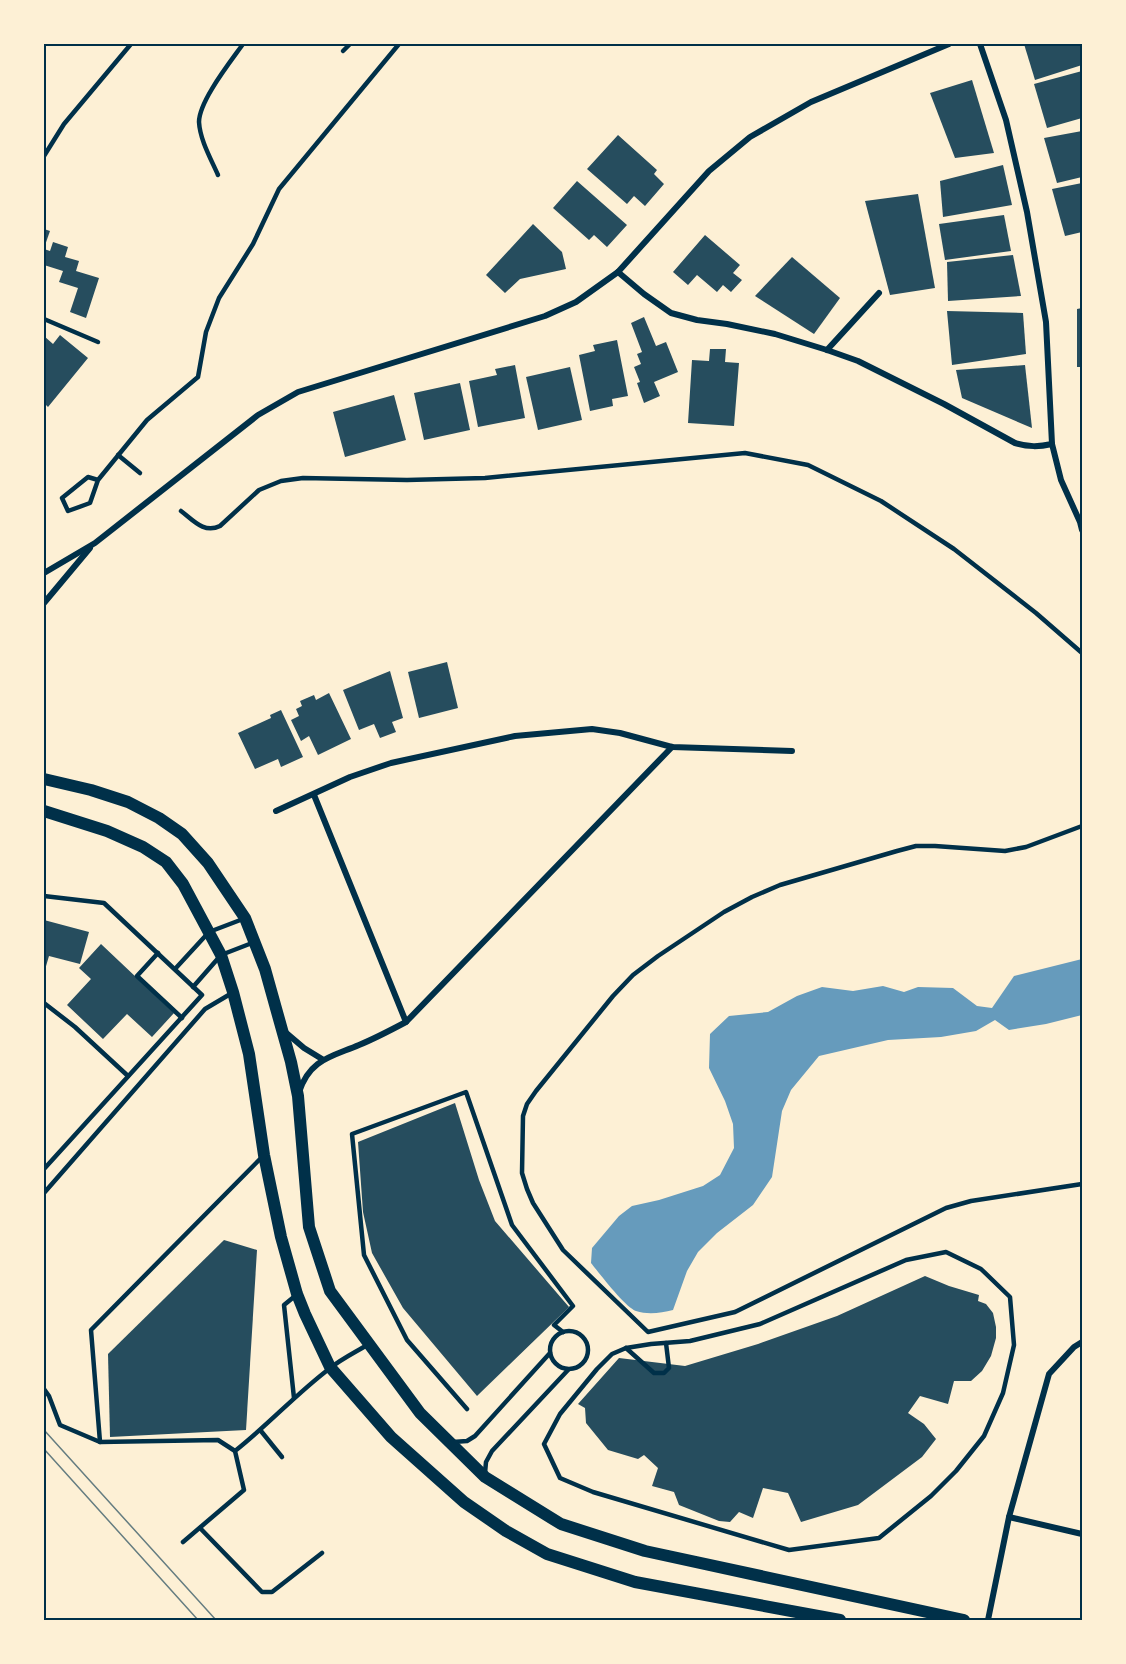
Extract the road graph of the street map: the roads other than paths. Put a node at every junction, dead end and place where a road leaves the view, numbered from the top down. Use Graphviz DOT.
graph roads {
  1 [pos="131,44"];
  2 [pos="243,44"];
  3 [pos="350,44"];
  4 [pos="399,44"];
  5 [pos="949,44"];
  6 [pos="980,44"];
  7 [pos="343,51"];
  8 [pos="44,156"];
  9 [pos="218,175"];
  10 [pos="618,272"];
  11 [pos="879,294"];
  12 [pos="44,319"];
  13 [pos="98,342"];
  14 [pos="827,350"];
  15 [pos="1052,444"];
  16 [pos="118,455"];
  17 [pos="140,473"];
  18 [pos="98,480"];
  19 [pos="181,511"];
  20 [pos="1083,530"];
  21 [pos="95,543"];
  22 [pos="44,573"];
  23 [pos="44,603"];
  24 [pos="1083,653"];
  25 [pos="672,747"];
  26 [pos="792,751"];
  27 [pos="44,779"];
  28 [pos="314,795"];
  29 [pos="44,811"];
  30 [pos="276,811"];
  31 [pos="1083,826"];
  32 [pos="44,896"];
  33 [pos="244,918"];
  34 [pos="209,932"];
  35 [pos="255,942"];
  36 [pos="158,953"];
  37 [pos="221,955"];
  38 [pos="174,969"];
  39 [pos="193,987"];
  40 [pos="233,992"];
  41 [pos="44,1003"];
  42 [pos="182,1018"];
  43 [pos="406,1022"];
  44 [pos="281,1028"];
  45 [pos="322,1059"];
  46 [pos="128,1076"];
  47 [pos="298,1096"];
  48 [pos="264,1155"];
  49 [pos="44,1169"];
  50 [pos="1083,1184"];
  51 [pos="44,1193"];
  52 [pos="297,1294"];
  53 [pos="563,1332"];
  54 [pos="1083,1342"];
  55 [pos="666,1343"];
  56 [pos="369,1344"];
  57 [pos="626,1348"];
  58 [pos="550,1353"];
  59 [pos="586,1360"];
  60 [pos="330,1368"];
  61 [pos="597,1369"];
  62 [pos="568,1370"];
  63 [pos="44,1389"];
  64 [pos="294,1398"];
  65 [pos="467,1409"];
  66 [pos="261,1431"];
  67 [pos="100,1442"];
  68 [pos="450,1443"];
  69 [pos="235,1451"];
  70 [pos="282,1457"];
  71 [pos="485,1477"];
  72 [pos="1009,1517"];
  73 [pos="200,1527"];
  74 [pos="1083,1528"];
  75 [pos="1079,1533"];
  76 [pos="183,1542"];
  77 [pos="322,1553"];
  78 [pos="840,1620"];
  79 [pos="964,1620"];
  80 [pos="988,1620"];
  1 -- 8 [label="lane"];
  2 -- 9 [label="lane"];
  3 -- 7 [label="lane"];
  4 -- 16 [label="lane"];
  5 -- 10 [label="street"];
  6 -- 15 [label="street"];
  10 -- 14 [label="street"];
  10 -- 21 [label="street"];
  11 -- 14 [label="street"];
  12 -- 13 [label="lane"];
  14 -- 15 [label="street"];
  15 -- 20 [label="street"];
  16 -- 17 [label="lane"];
  16 -- 18 [label="lane"];
  18 -- 18 [label="lane"];
  19 -- 24 [label="lane"];
  21 -- 22 [label="street"];
  21 -- 23 [label="street"];
  25 -- 26 [label="street"];
  25 -- 28 [label="street"];
  25 -- 43 [label="street"];
  27 -- 33 [label="main road"];
  28 -- 30 [label="street"];
  28 -- 43 [label="street"];
  29 -- 34 [label="main road"];
  31 -- 50 [label="lane"];
  32 -- 36 [label="lane"];
  33 -- 34 [label="lane"];
  33 -- 35 [label="main road"];
  34 -- 37 [label="main road"];
  34 -- 38 [label="lane"];
  35 -- 37 [label="lane"];
  35 -- 44 [label="main road"];
  36 -- 38 [label="lane"];
  36 -- 42 [label="lane"];
  37 -- 39 [label="lane"];
  37 -- 40 [label="main road"];
  38 -- 39 [label="lane"];
  39 -- 42 [label="lane"];
  40 -- 48 [label="main road"];
  40 -- 51 [label="lane"];
  41 -- 46 [label="lane"];
  42 -- 46 [label="lane"];
  43 -- 45 [label="street"];
  44 -- 45 [label="street"];
  44 -- 47 [label="main road"];
  45 -- 47 [label="street"];
  46 -- 49 [label="lane"];
  47 -- 56 [label="main road"];
  48 -- 52 [label="main road"];
  48 -- 67 [label="lane"];
  52 -- 60 [label="main road"];
  52 -- 64 [label="lane"];
  53 -- 58 [label="lane"];
  53 -- 59 [label="lane"];
  53 -- 65 [label="lane"];
  54 -- 72 [label="street"];
  55 -- 57 [label="lane"];
  55 -- 57 [label="lane"];
  55 -- 61 [label="lane"];
  56 -- 60 [label="lane"];
  56 -- 68 [label="main road"];
  57 -- 61 [label="lane"];
  58 -- 62 [label="lane"];
  58 -- 68 [label="lane"];
  59 -- 61 [label="lane"];
  59 -- 62 [label="lane"];
  60 -- 64 [label="lane"];
  60 -- 78 [label="main road"];
  62 -- 71 [label="lane"];
  63 -- 67 [label="lane"];
  64 -- 66 [label="lane"];
  66 -- 69 [label="lane"];
  66 -- 70 [label="lane"];
  67 -- 69 [label="lane"];
  68 -- 71 [label="main road"];
  69 -- 73 [label="lane"];
  71 -- 79 [label="main road"];
  72 -- 75 [label="street"];
  72 -- 80 [label="street"];
  73 -- 76 [label="lane"];
  73 -- 77 [label="lane"];
  74 -- 75 [label="street"];
}
